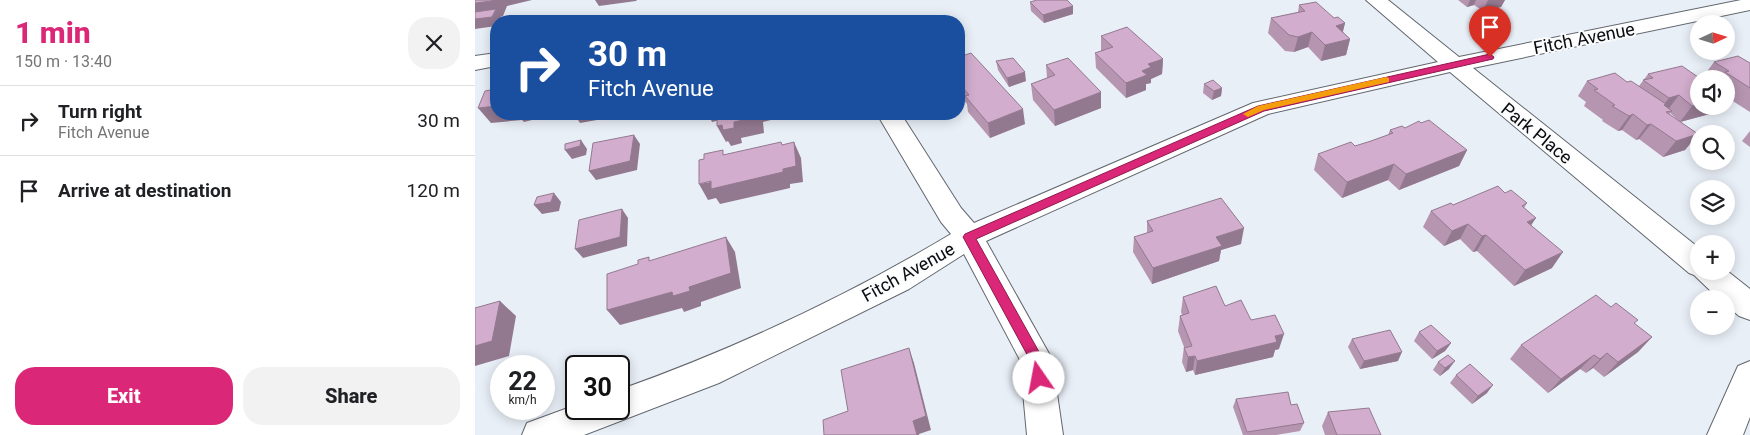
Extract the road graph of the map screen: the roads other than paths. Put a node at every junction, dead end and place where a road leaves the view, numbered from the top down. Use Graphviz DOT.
graph roads {
  1 [pos="1376,0"];
  2 [pos="1750,4"];
  3 [pos="490,61"];
  4 [pos="475,63"];
  5 [pos="1453,65"];
  6 [pos="893,120"];
  7 [pos="969,237"];
  8 [pos="1690,258"];
  9 [pos="1718,280"];
  10 [pos="1750,306"];
  11 [pos="1750,376"];
  12 [pos="630,402"];
  13 [pos="581,420"];
  14 [pos="540,435"];
  15 [pos="1045,435"];
  16 [pos="1725,435"];
  1 -- 5 [label="street, Park Place"];
  2 -- 5 [label="street, Fitch Avenue"];
  3 -- 4 [label="street"];
  5 -- 7 [label="street, Fitch Avenue"];
  5 -- 8 [label="street, Park Place"];
  6 -- 7 [label="street"];
  7 -- 12 [label="street, Fitch Avenue"];
  7 -- 15 [label="street"];
  9 -- 10 [label="street"];
  11 -- 16 [label="street"];
  13 -- 14 [label="street"];
}
